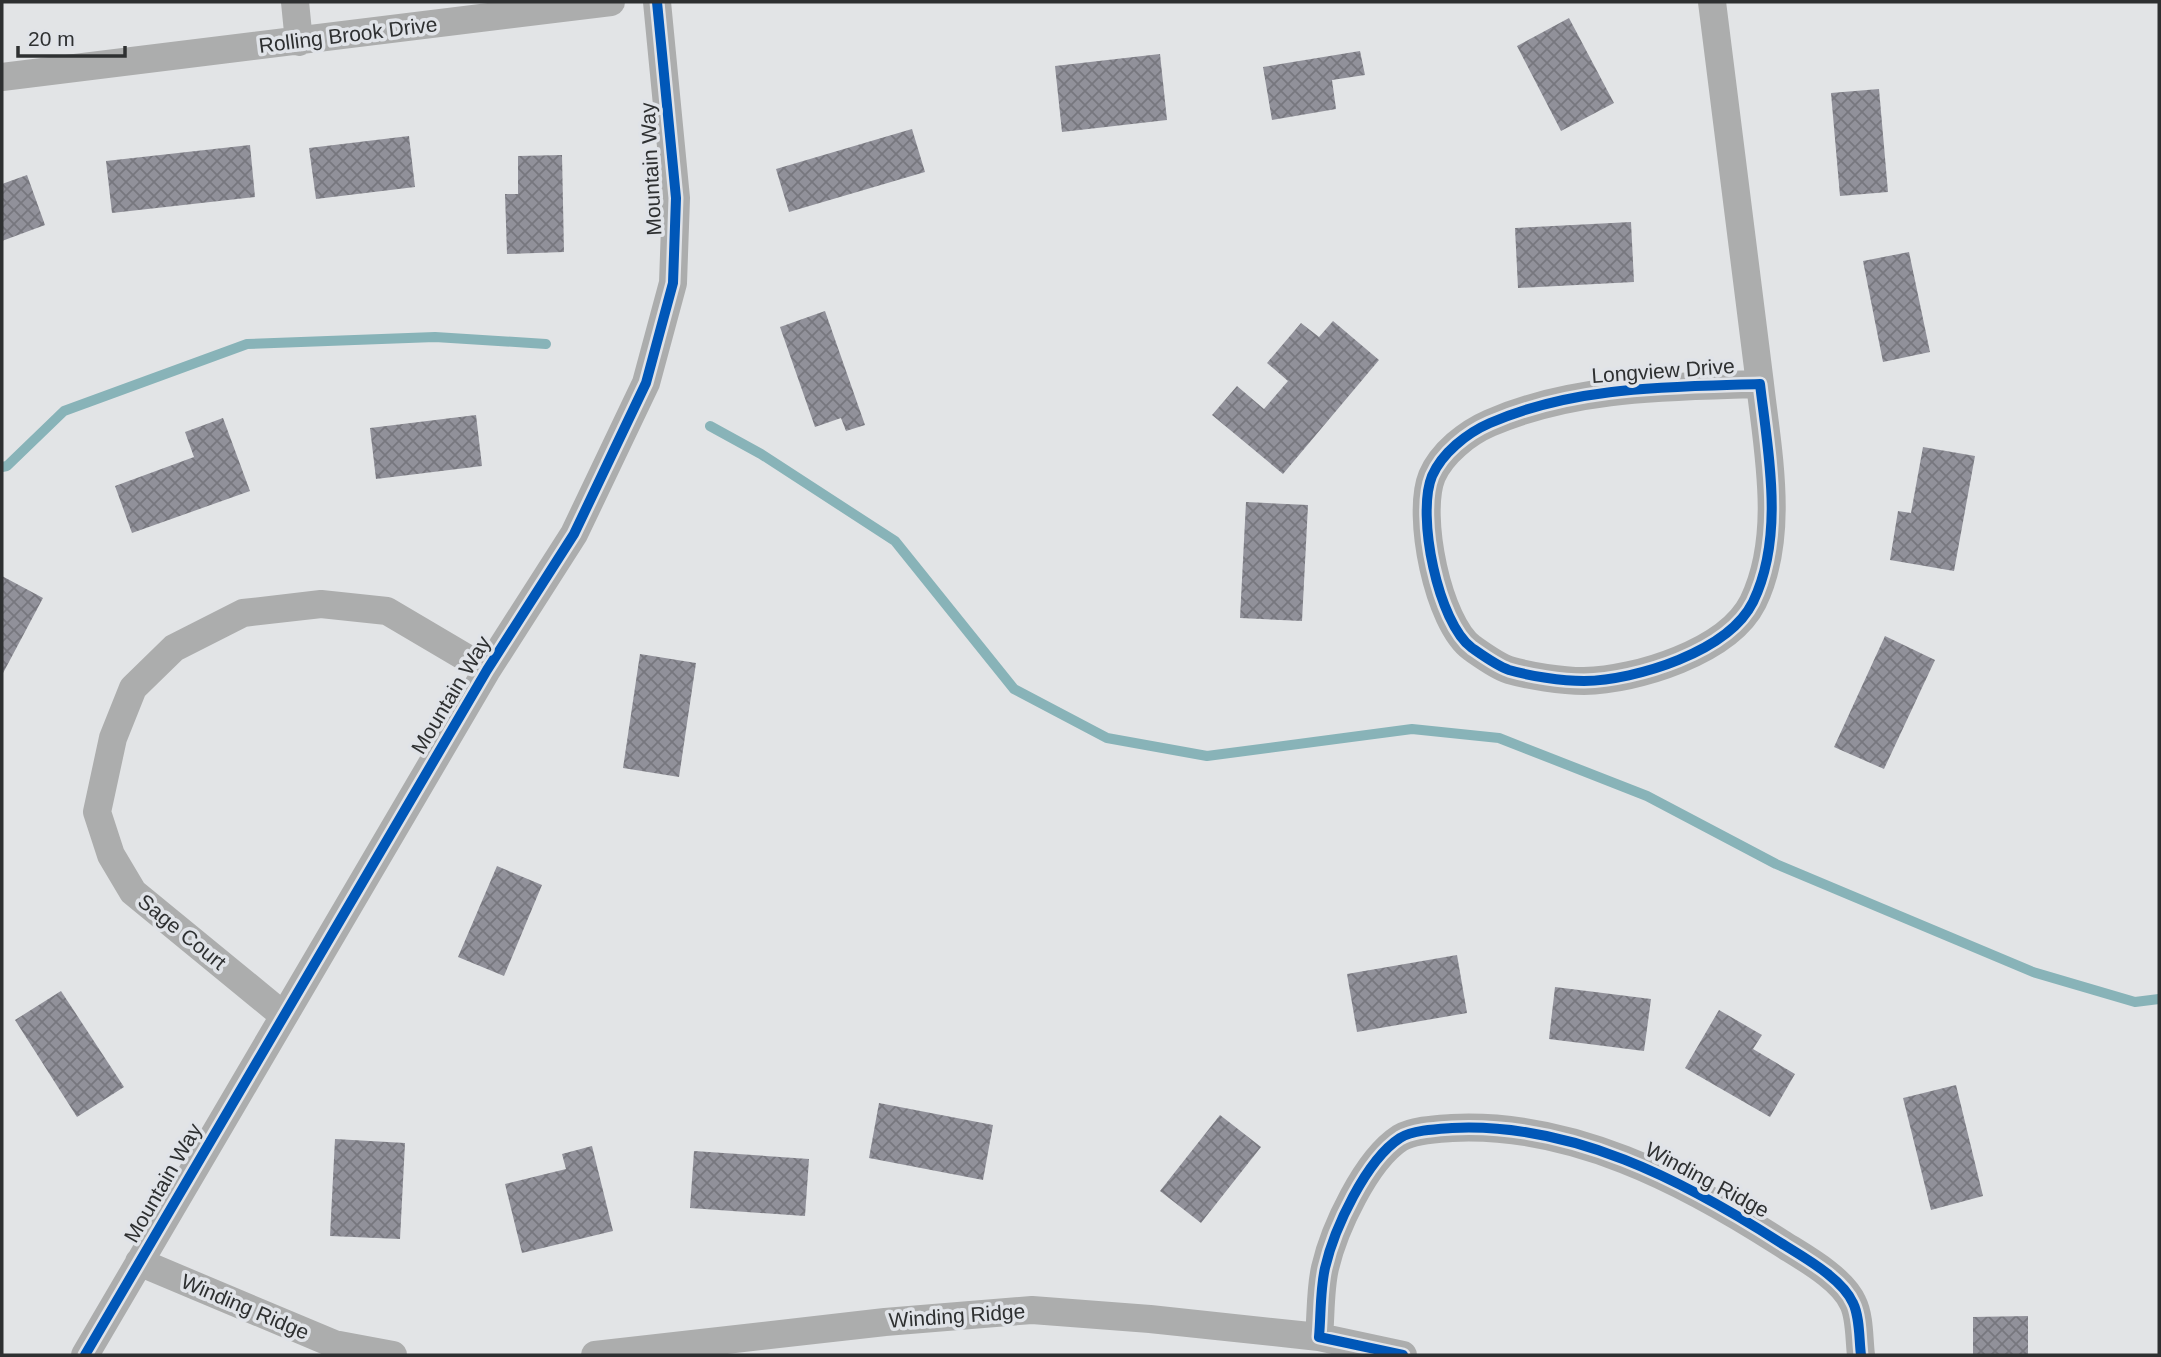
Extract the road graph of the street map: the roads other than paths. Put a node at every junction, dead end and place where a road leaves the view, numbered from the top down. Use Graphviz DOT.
graph roads {
  1 [pos="295,2"];
  2 [pos="611,2"];
  3 [pos="657,2"];
  4 [pos="1712,2"];
  5 [pos="299,42"];
  6 [pos="2,77"];
  7 [pos="1760,384"];
  8 [pos="487,670"];
  9 [pos="284,1015"];
  10 [pos="139,1262"];
  11 [pos="1319,1337"];
  12 [pos="85,1355"];
  13 [pos="393,1355"];
  14 [pos="595,1355"];
  15 [pos="1403,1355"];
  16 [pos="1861,1355"];
  1 -- 5 [label="street"];
  2 -- 5 [label="street, Rolling Brook Drive"];
  3 -- 8 [label="street, Mountain Way"];
  4 -- 7 [label="street, Longview Drive"];
  5 -- 6 [label="street, Rolling Brook Drive"];
  7 -- 7 [label="street, Longview Drive"];
  8 -- 9 [label="street, Mountain Way"];
  8 -- 9 [label="street, Sage Court"];
  9 -- 10 [label="street, Mountain Way"];
  10 -- 12 [label="street, Mountain Way"];
  10 -- 13 [label="street, Winding Ridge"];
  11 -- 14 [label="street, Winding Ridge"];
  11 -- 15 [label="street, Winding Ridge"];
  11 -- 16 [label="street, Winding Ridge"];
}
